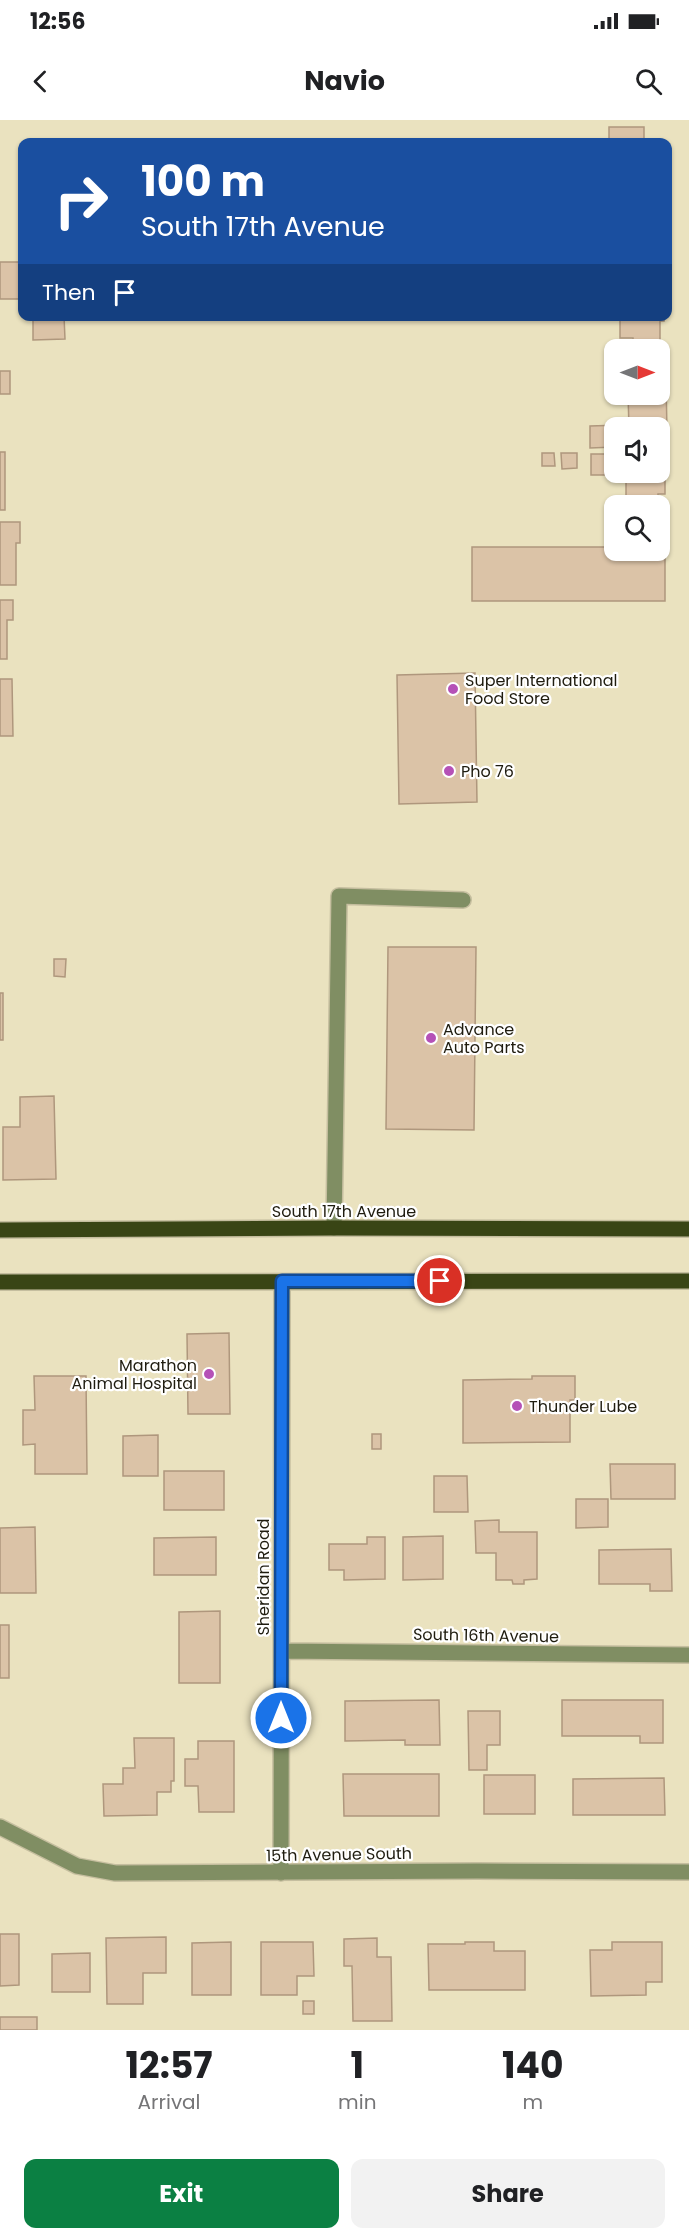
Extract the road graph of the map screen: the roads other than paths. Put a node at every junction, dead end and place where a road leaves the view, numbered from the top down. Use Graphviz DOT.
graph roads {
  1 [pos="463,900"];
  2 [pos="334,1228"];
  3 [pos="689,1229"];
  4 [pos="0,1230"];
  5 [pos="282,1281"];
  6 [pos="689,1281"];
  7 [pos="0,1282"];
  8 [pos="282,1651"];
  9 [pos="689,1655"];
  10 [pos="0,1827"];
  11 [pos="689,1872"];
  12 [pos="281,1873"];
  1 -- 2 [label="street"];
  2 -- 3 [label="main road, South 17th Avenue"];
  2 -- 4 [label="main road, South 17th Avenue"];
  5 -- 6 [label="main road"];
  5 -- 7 [label="main road"];
  5 -- 8 [label="street, Sheridan Road"];
  8 -- 9 [label="street, South 16th Avenue"];
  8 -- 12 [label="street, Sheridan Road"];
  10 -- 12 [label="street, 15th Avenue South"];
  11 -- 12 [label="street, 15th Avenue South"];
}
